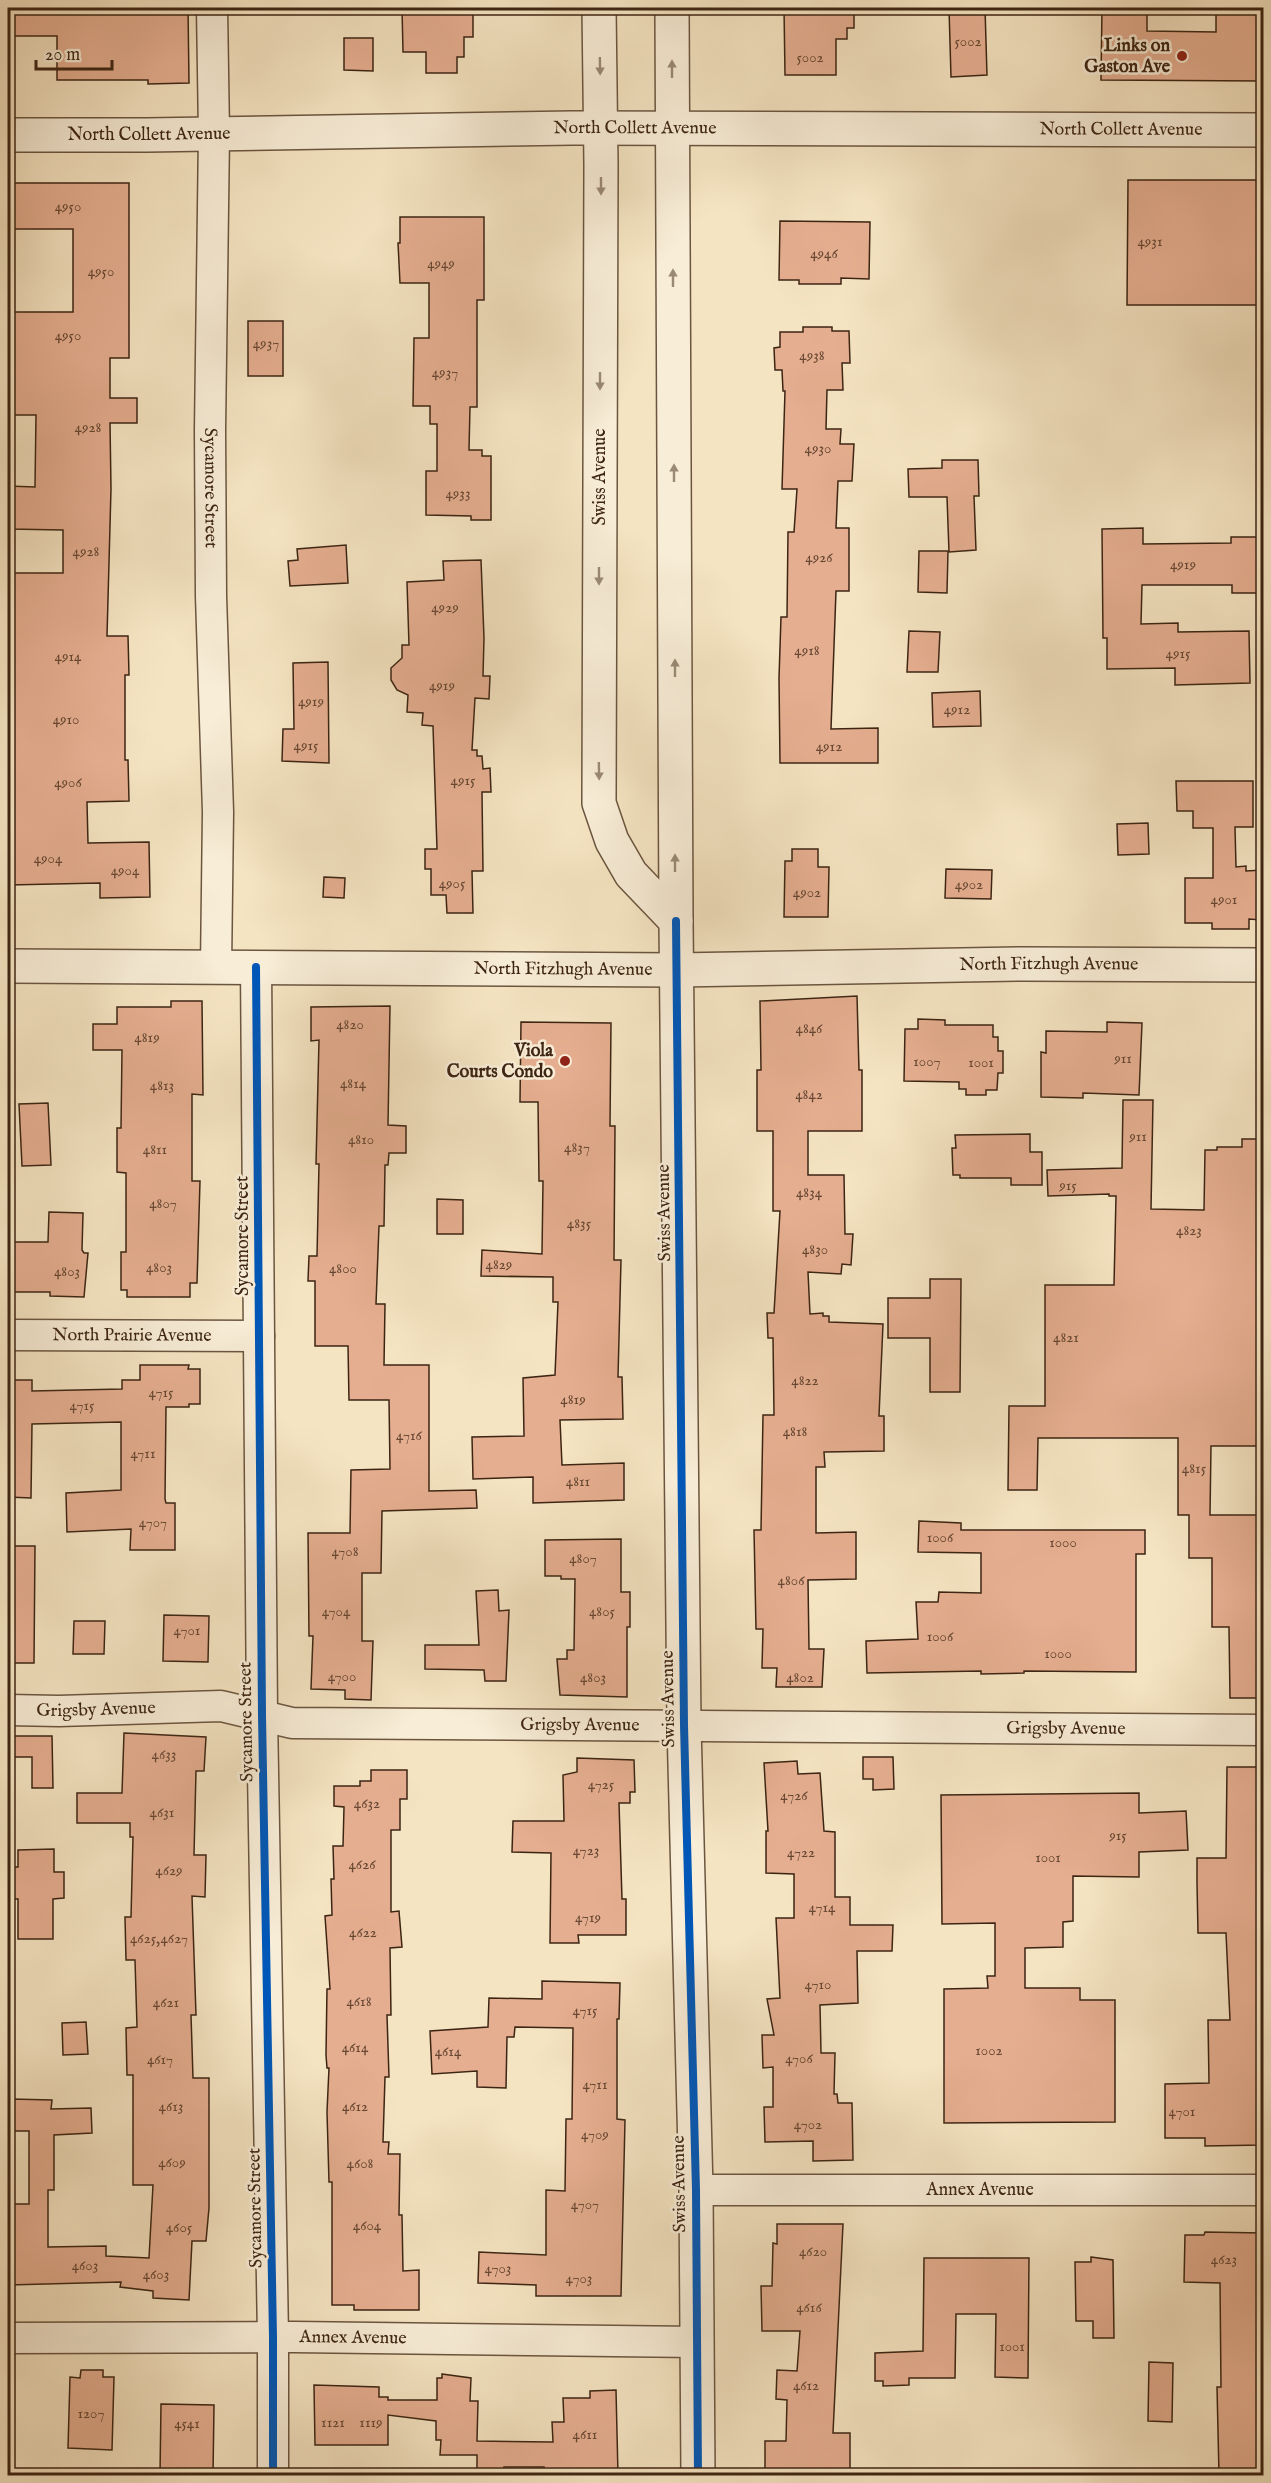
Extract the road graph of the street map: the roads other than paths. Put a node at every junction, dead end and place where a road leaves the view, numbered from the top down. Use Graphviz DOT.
graph roads {
  1 [pos="212,8"];
  2 [pos="599,8"];
  3 [pos="672,8"];
  4 [pos="672,127"];
  5 [pos="600,128"];
  6 [pos="1263,130"];
  7 [pos="214,134"];
  8 [pos="8,135"];
  9 [pos="676,921"];
  10 [pos="1263,965"];
  11 [pos="8,966"];
  12 [pos="216,967"];
  13 [pos="256,967"];
  14 [pos="677,970"];
  15 [pos="8,1335"];
  16 [pos="259,1336"];
  17 [pos="8,1710"];
  18 [pos="262,1715"];
  19 [pos="684,1725"];
  20 [pos="1263,1730"];
  21 [pos="696,2190"];
  22 [pos="1263,2190"];
  23 [pos="273,2337"];
  24 [pos="8,2338"];
  25 [pos="697,2342"];
  26 [pos="273,2475"];
  27 [pos="698,2475"];
  1 -- 7 [label="street, Sycamore Street"];
  2 -- 5 [label="street, Swiss Avenue, one-way"];
  4 -- 3 [label="street, Swiss Avenue, one-way"];
  4 -- 5 [label="street, North Collett Avenue"];
  4 -- 6 [label="street, North Collett Avenue"];
  9 -- 4 [label="street, Swiss Avenue, one-way"];
  5 -- 7 [label="street, North Collett Avenue"];
  5 -- 9 [label="street, Swiss Avenue, one-way"];
  7 -- 8 [label="street, North Collett Avenue"];
  7 -- 12 [label="street, Sycamore Street"];
  9 -- 14 [label="street, Swiss Avenue"];
  10 -- 14 [label="street, North Fitzhugh Avenue"];
  11 -- 12 [label="street, North Fitzhugh Avenue"];
  12 -- 13 [label="street, North Fitzhugh Avenue"];
  13 -- 14 [label="street, North Fitzhugh Avenue"];
  13 -- 16 [label="street, Sycamore Street"];
  14 -- 19 [label="street, Swiss Avenue"];
  15 -- 16 [label="street, North Prairie Avenue"];
  16 -- 18 [label="street, Sycamore Street"];
  17 -- 18 [label="street, Grigsby Avenue"];
  18 -- 19 [label="street, Grigsby Avenue"];
  18 -- 23 [label="street, Sycamore Street"];
  19 -- 20 [label="street, Grigsby Avenue"];
  19 -- 21 [label="street, Swiss Avenue"];
  21 -- 22 [label="street, Annex Avenue"];
  21 -- 25 [label="street, Swiss Avenue"];
  23 -- 24 [label="street, Annex Avenue"];
  23 -- 25 [label="street, Annex Avenue"];
  23 -- 26 [label="street, Sycamore Street"];
  25 -- 27 [label="street, Swiss Avenue"];
}
